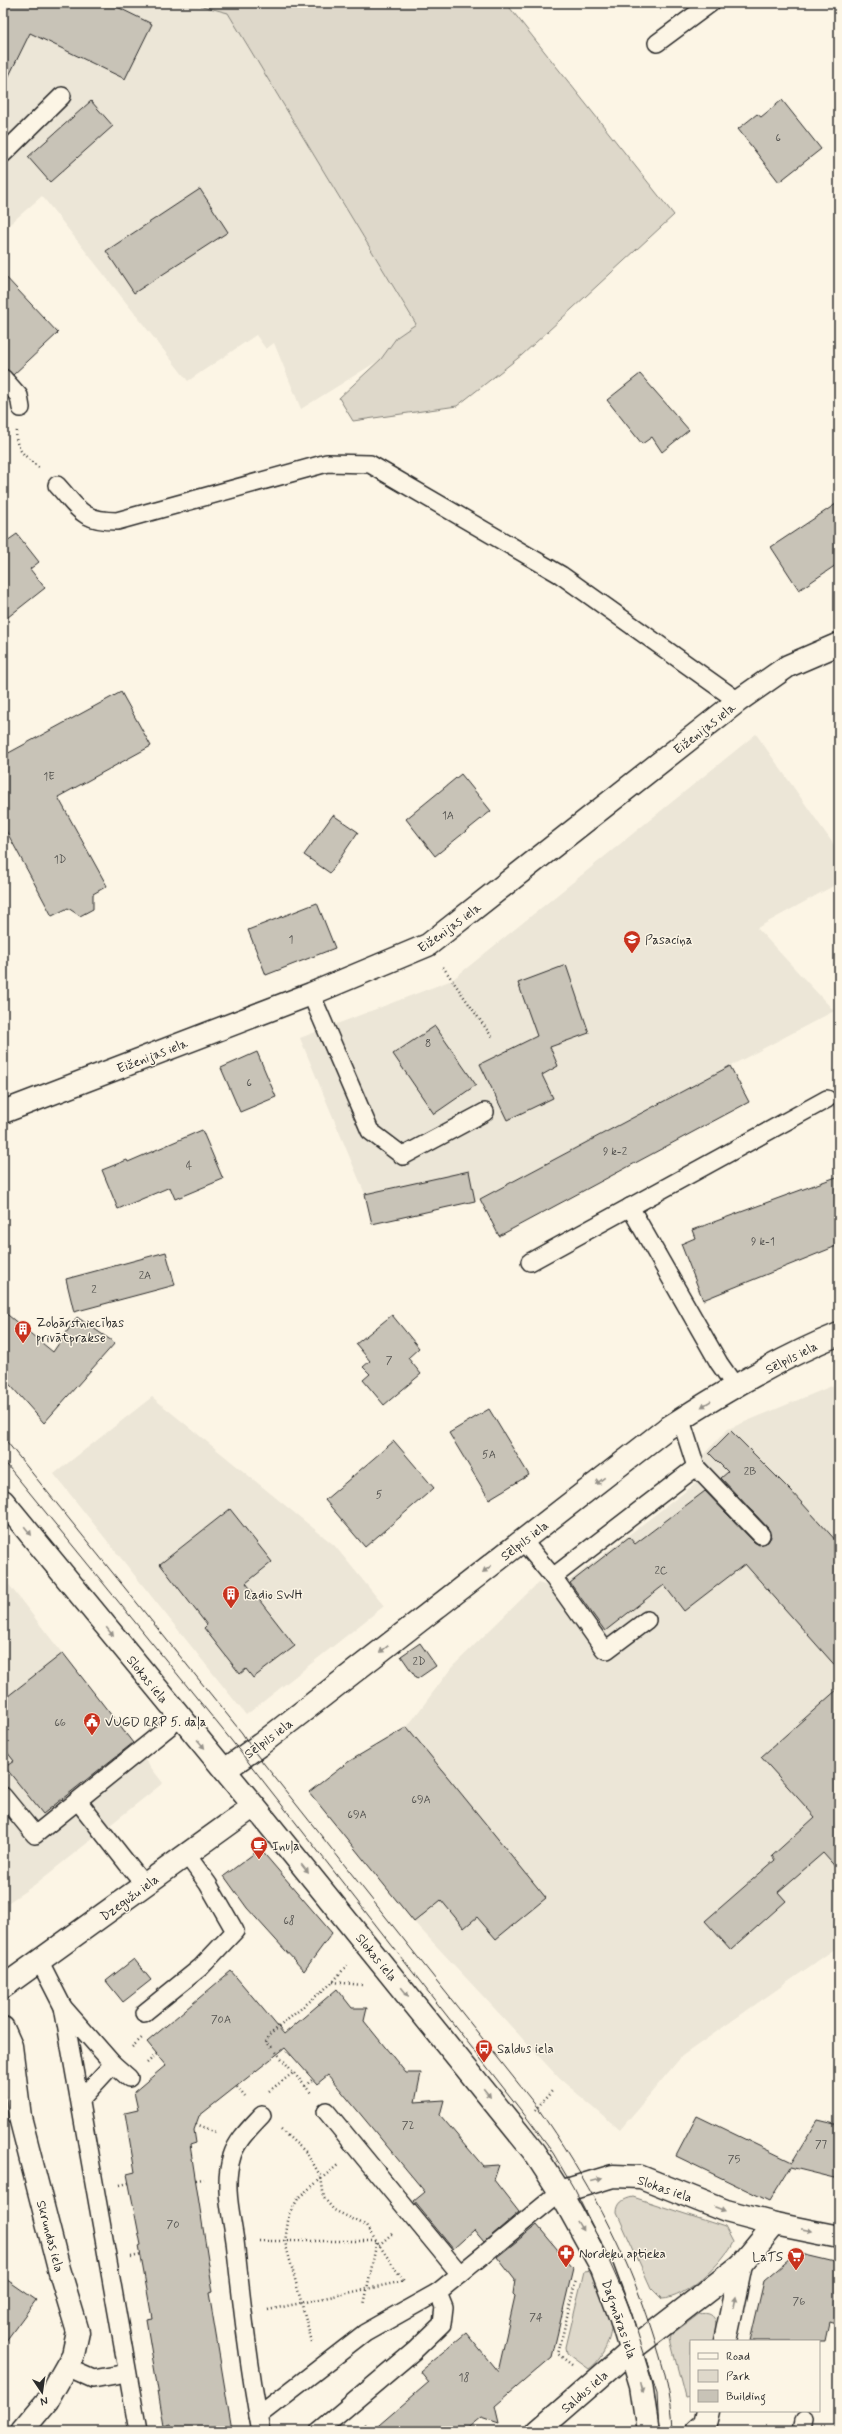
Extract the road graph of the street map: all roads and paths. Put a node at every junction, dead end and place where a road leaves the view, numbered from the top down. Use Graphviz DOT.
graph roads {
  1 [pos="711,3"];
  2 [pos="657,43"];
  3 [pos="62,96"];
  4 [pos="3,154"];
  5 [pos="3,378"];
  6 [pos="21,408"];
  7 [pos="57,485"];
  8 [pos="839,644"];
  9 [pos="738,701"];
  10 [pos="428,945"];
  11 [pos="312,994"];
  12 [pos="492,1037"];
  13 [pos="827,1099"];
  14 [pos="3,1112"];
  15 [pos="484,1112"];
  16 [pos="630,1207"];
  17 [pos="530,1262"];
  18 [pos="839,1334"];
  19 [pos="735,1386"];
  20 [pos="681,1420"];
  21 [pos="696,1467"];
  22 [pos="3,1501"];
  23 [pos="761,1535"];
  24 [pos="523,1541"];
  25 [pos="553,1577"];
  26 [pos="647,1620"];
  27 [pos="180,1718"];
  28 [pos="225,1770"];
  29 [pos="3,1796"];
  30 [pos="78,1801"];
  31 [pos="254,1806"];
  32 [pos="187,1855"];
  33 [pos="144,1885"];
  34 [pos="40,1962"];
  35 [pos="350,1962"];
  36 [pos="333,1982"];
  37 [pos="370,1985"];
  38 [pos="3,1987"];
  39 [pos="63,2007"];
  40 [pos="144,2013"];
  41 [pos="3,2028"];
  42 [pos="272,2047"];
  43 [pos="276,2052"];
  44 [pos="113,2064"];
  45 [pos="293,2073"];
  46 [pos="129,2078"];
  47 [pos="313,2079"];
  48 [pos="305,2086"];
  49 [pos="264,2096"];
  50 [pos="80,2100"];
  51 [pos="326,2111"];
  52 [pos="262,2115"];
  53 [pos="337,2165"];
  54 [pos="321,2177"];
  55 [pos="560,2192"];
  56 [pos="775,2224"];
  57 [pos="389,2236"];
  58 [pos="839,2237"];
  59 [pos="235,2241"];
  60 [pos="377,2241"];
  61 [pos="285,2242"];
  62 [pos="379,2245"];
  63 [pos="741,2265"];
  64 [pos="460,2274"];
  65 [pos="576,2276"];
  66 [pos="404,2280"];
  67 [pos="366,2289"];
  68 [pos="438,2292"];
  69 [pos="420,2301"];
  70 [pos="303,2302"];
  71 [pos="244,2315"];
  72 [pos="365,2333"];
  73 [pos="726,2340"];
  74 [pos="631,2350"];
  75 [pos="66,2367"];
  76 [pos="318,2368"];
  77 [pos="576,2368"];
  78 [pos="127,2373"];
  79 [pos="708,2412"];
  80 [pos="259,2423"];
  81 [pos="22,2431"];
  82 [pos="138,2431"];
  83 [pos="319,2431"];
  84 [pos="538,2431"];
  85 [pos="648,2431"];
  86 [pos="697,2431"];
  1 -- 2 [label="lane"];
  3 -- 4 [label="lane"];
  5 -- 6 [label="lane"];
  6 -- 7 [label="path"];
  7 -- 9 [label="lane"];
  8 -- 9 [label="street, Eiženijas iela"];
  9 -- 10 [label="street, Eiženijas iela"];
  10 -- 11 [label="street, Eiženijas iela"];
  10 -- 12 [label="path"];
  11 -- 14 [label="street, Eiženijas iela"];
  11 -- 15 [label="lane"];
  13 -- 16 [label="lane"];
  16 -- 17 [label="lane"];
  16 -- 19 [label="lane"];
  18 -- 19 [label="street, Sēlpils iela"];
  19 -- 20 [label="street, Sēlpils iela, one-way"];
  20 -- 21 [label="lane"];
  20 -- 24 [label="street, Sēlpils iela, one-way"];
  21 -- 23 [label="lane"];
  21 -- 25 [label="lane"];
  22 -- 27 [label="street, Slokas iela, one-way"];
  24 -- 25 [label="lane"];
  24 -- 28 [label="street, Sēlpils iela, one-way"];
  25 -- 26 [label="lane"];
  27 -- 28 [label="street, Slokas iela, one-way"];
  27 -- 30 [label="lane"];
  28 -- 31 [label="street, Slokas iela"];
  29 -- 30 [label="lane"];
  30 -- 33 [label="lane"];
  31 -- 32 [label="street, Dzegužu iela"];
  31 -- 55 [label="street, Slokas iela, one-way"];
  32 -- 33 [label="street, Dzegužu iela"];
  32 -- 40 [label="lane"];
  33 -- 34 [label="street, Dzegužu iela"];
  34 -- 38 [label="street, Dzegužu iela"];
  34 -- 39 [label="lane"];
  35 -- 36 [label="path"];
  36 -- 37 [label="path"];
  36 -- 42 [label="path"];
  39 -- 44 [label="lane"];
  39 -- 50 [label="lane"];
  41 -- 75 [label="street, Skrundas iela"];
  43 -- 45 [label="path"];
  44 -- 46 [label="lane"];
  44 -- 50 [label="lane"];
  45 -- 48 [label="path"];
  45 -- 49 [label="path"];
  47 -- 48 [label="path"];
  48 -- 51 [label="path"];
  50 -- 78 [label="lane"];
  51 -- 64 [label="lane"];
  52 -- 54 [label="path"];
  52 -- 59 [label="lane"];
  53 -- 54 [label="path"];
  54 -- 60 [label="path"];
  54 -- 61 [label="path"];
  55 -- 56 [label="street, Slokas iela, one-way"];
  55 -- 64 [label="lane"];
  55 -- 74 [label="street, Dagmāras iela, one-way"];
  56 -- 58 [label="street, Slokas iela, one-way"];
  56 -- 63 [label="street"];
  57 -- 62 [label="path"];
  59 -- 61 [label="path"];
  59 -- 71 [label="lane"];
  60 -- 61 [label="path"];
  60 -- 62 [label="path"];
  60 -- 67 [label="path"];
  61 -- 70 [label="path"];
  62 -- 66 [label="path"];
  73 -- 63 [label="street, one-way"];
  63 -- 74 [label="street, Saldus iela"];
  64 -- 68 [label="lane"];
  65 -- 77 [label="path"];
  66 -- 67 [label="path"];
  66 -- 69 [label="path"];
  67 -- 70 [label="path"];
  67 -- 72 [label="path"];
  68 -- 69 [label="lane"];
  68 -- 83 [label="lane"];
  69 -- 72 [label="lane"];
  70 -- 71 [label="path"];
  70 -- 76 [label="path"];
  71 -- 80 [label="lane"];
  72 -- 76 [label="lane"];
  74 -- 84 [label="street, Saldus iela"];
  74 -- 85 [label="street, Dagmāras iela, one-way"];
  75 -- 78 [label="lane"];
  75 -- 81 [label="street, Skrundas iela"];
  76 -- 80 [label="lane"];
  78 -- 82 [label="lane"];
  79 -- 86 [label="street"];
}
